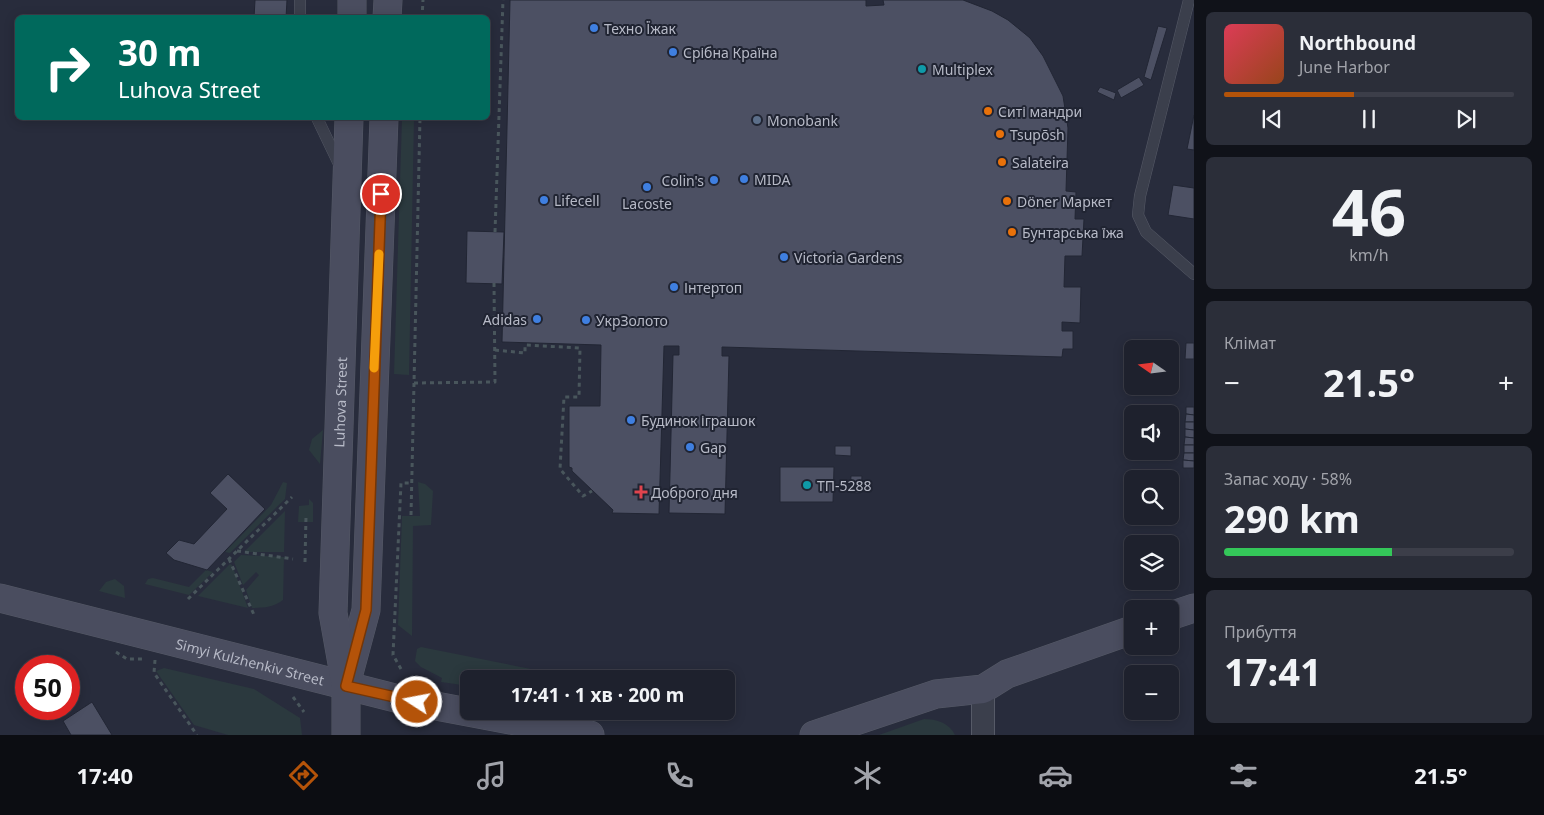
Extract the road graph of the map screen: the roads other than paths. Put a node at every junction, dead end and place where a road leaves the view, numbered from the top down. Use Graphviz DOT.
graph roads {
  1 [pos="300,0"];
  2 [pos="352,0"];
  3 [pos="388,0"];
  4 [pos="1189,0"];
  5 [pos="300,15"];
  6 [pos="352,15"];
  7 [pos="387,15"];
  8 [pos="318,120"];
  9 [pos="349,120"];
  10 [pos="384,120"];
  11 [pos="347,184"];
  12 [pos="1194,274"];
  13 [pos="0,598"];
  14 [pos="1194,608"];
  15 [pos="1179,613"];
  16 [pos="1124,633"];
  17 [pos="346,686"];
  18 [pos="983,689"];
  19 [pos="346,735"];
  20 [pos="590,735"];
  21 [pos="814,735"];
  22 [pos="983,735"];
  1 -- 5 [label="lane"];
  2 -- 6 [label="main road"];
  3 -- 7 [label="main road"];
  4 -- 12 [label="lane"];
  8 -- 11 [label="lane"];
  9 -- 11 [label="main road, Luhova Street"];
  10 -- 17 [label="main road, Luhova Street"];
  11 -- 17 [label="main road, Luhova Street"];
  13 -- 17 [label="main road, Simyi Kulzhenkiv Street"];
  14 -- 15 [label="main road"];
  16 -- 18 [label="main road"];
  17 -- 19 [label="main road, Luhova Street"];
  17 -- 20 [label="main road, Simyi Kulzhenkiv Street"];
  18 -- 21 [label="main road"];
  18 -- 22 [label="street"];
}
